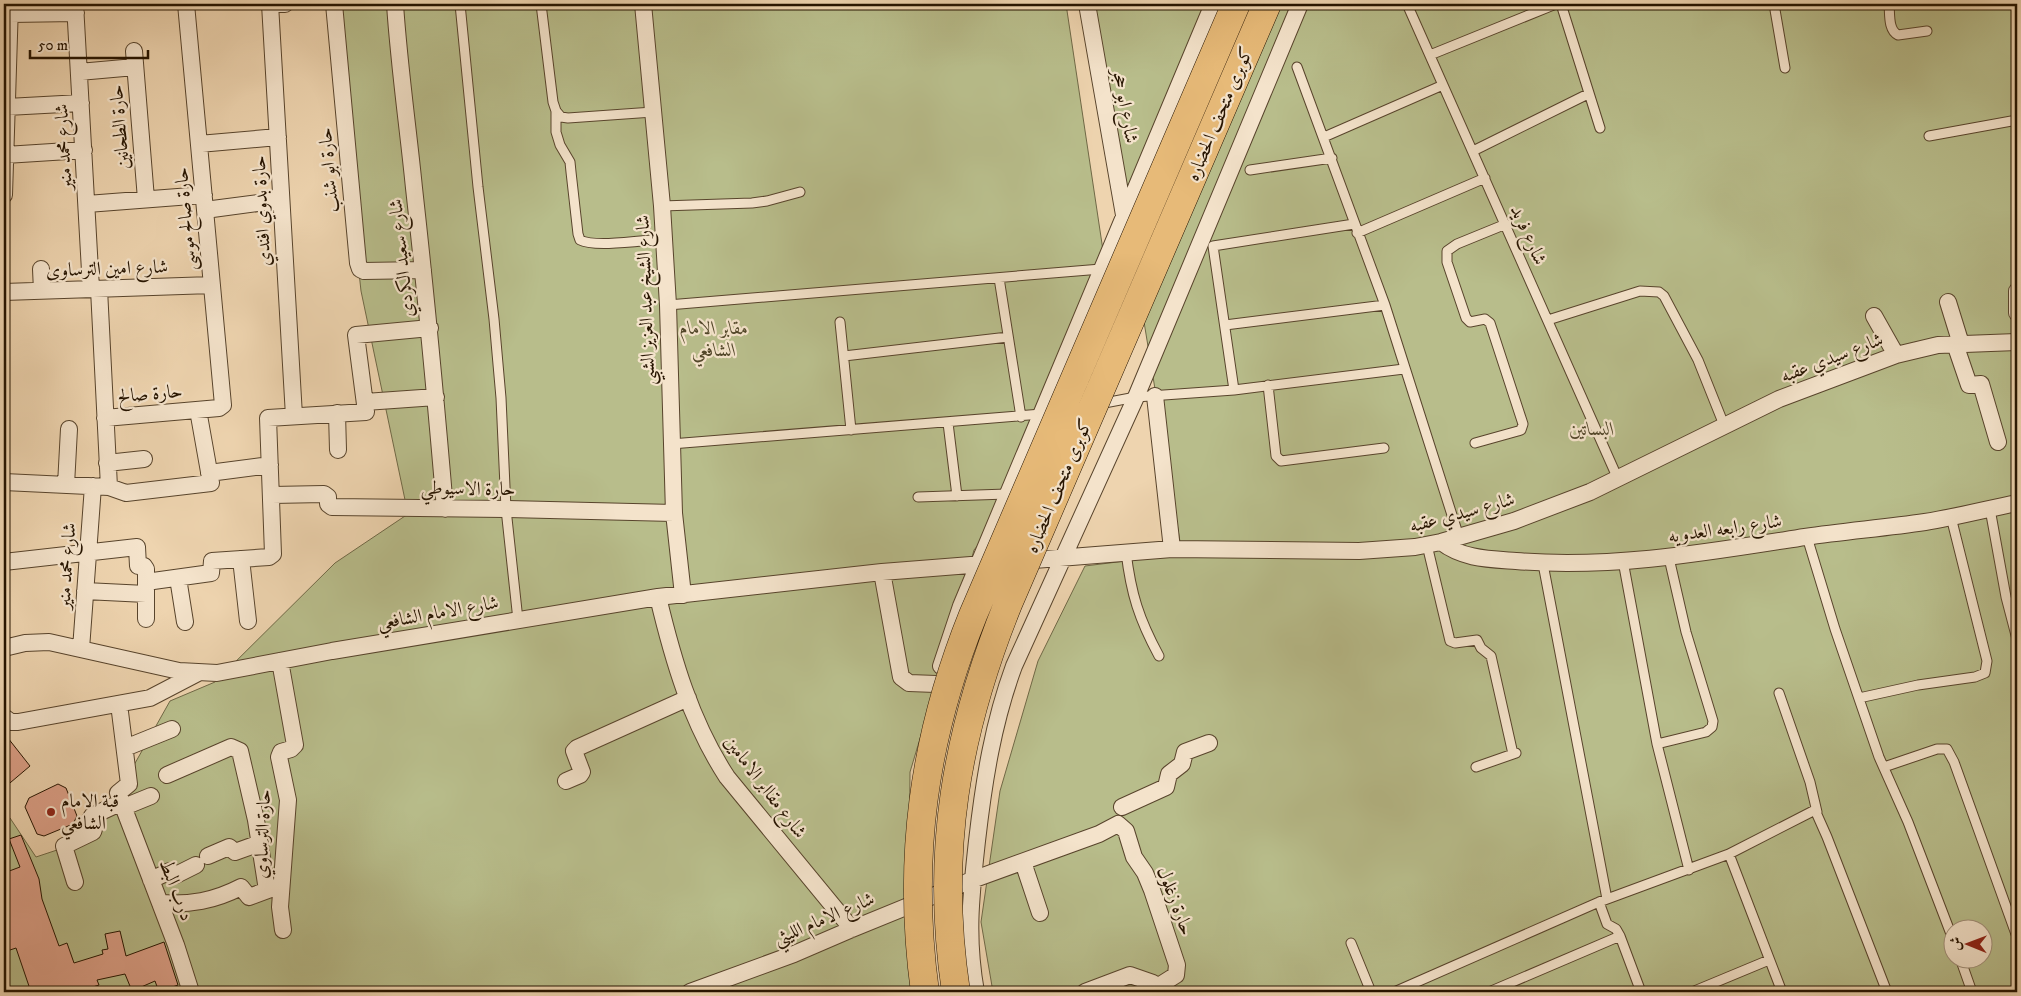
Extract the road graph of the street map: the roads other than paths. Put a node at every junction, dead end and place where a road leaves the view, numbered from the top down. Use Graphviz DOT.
graph roads {
  1 [pos="186,4"];
  2 [pos="275,4"];
  3 [pos="334,4"];
  4 [pos="395,4"];
  5 [pos="460,4"];
  6 [pos="541,4"];
  7 [pos="643,4"];
  8 [pos="1086,4"];
  9 [pos="1236,4"];
  10 [pos="1267,4"];
  11 [pos="1300,4"];
  12 [pos="1407,4"];
  13 [pos="1556,4"];
  14 [pos="1560,4"];
  15 [pos="1774,4"];
  16 [pos="1889,4"];
  17 [pos="76,8"];
  18 [pos="10,9"];
  19 [pos="1210,11"];
  20 [pos="1927,31"];
  21 [pos="1199,36"];
  22 [pos="1285,38"];
  23 [pos="6,40"];
  24 [pos="1430,55"];
  25 [pos="1297,67"];
  26 [pos="1785,68"];
  27 [pos="79,72"];
  28 [pos="1443,85"];
  29 [pos="1588,94"];
  30 [pos="81,103"];
  31 [pos="6,107"];
  32 [pos="556,111"];
  33 [pos="653,112"];
  34 [pos="2017,120"];
  35 [pos="1600,128"];
  36 [pos="1929,136"];
  37 [pos="278,137"];
  38 [pos="1324,138"];
  39 [pos="199,144"];
  40 [pos="84,150"];
  41 [pos="1472,150"];
  42 [pos="5,155"];
  43 [pos="1332,158"];
  44 [pos="1250,170"];
  45 [pos="1485,178"];
  46 [pos="800,192"];
  47 [pos="4,195"];
  48 [pos="146,199"];
  49 [pos="281,200"];
  50 [pos="204,202"];
  51 [pos="87,204"];
  52 [pos="662,206"];
  53 [pos="1124,215"];
  54 [pos="1506,224"];
  55 [pos="1356,228"];
  56 [pos="664,238"];
  57 [pos="41,269"];
  58 [pos="1102,269"];
  59 [pos="423,270"];
  60 [pos="999,278"];
  61 [pos="212,285"];
  62 [pos="95,289"];
  63 [pos="42,291"];
  64 [pos="2017,291"];
  65 [pos="4,292"];
  66 [pos="1948,302"];
  67 [pos="1385,305"];
  68 [pos="668,306"];
  69 [pos="2017,313"];
  70 [pos="1874,316"];
  71 [pos="1548,320"];
  72 [pos="840,322"];
  73 [pos="1225,325"];
  74 [pos="430,328"];
  75 [pos="1008,337"];
  76 [pos="2017,342"];
  77 [pos="1958,344"];
  78 [pos="1896,355"];
  79 [pos="844,356"];
  80 [pos="1404,369"];
  81 [pos="1268,385"];
  82 [pos="1234,390"];
  83 [pos="1156,396"];
  84 [pos="436,397"];
  85 [pos="1136,397"];
  86 [pos="365,402"];
  87 [pos="1079,408"];
  88 [pos="1069,409"];
  89 [pos="198,410"];
  90 [pos="337,413"];
  91 [pos="1041,414"];
  92 [pos="294,416"];
  93 [pos="1020,417"];
  94 [pos="105,418"];
  95 [pos="948,423"];
  96 [pos="1724,425"];
  97 [pos="69,429"];
  98 [pos="851,430"];
  99 [pos="1998,442"];
  100 [pos="1475,443"];
  101 [pos="671,444"];
  102 [pos="1384,448"];
  103 [pos="338,450"];
  104 [pos="144,459"];
  105 [pos="108,463"];
  106 [pos="270,465"];
  107 [pos="209,473"];
  108 [pos="1618,479"];
  109 [pos="4,482"];
  110 [pos="66,485"];
  111 [pos="101,487"];
  112 [pos="1007,494"];
  113 [pos="272,495"];
  114 [pos="918,496"];
  115 [pos="957,496"];
  116 [pos="2017,503"];
  117 [pos="445,508"];
  118 [pos="506,509"];
  119 [pos="1990,509"];
  120 [pos="674,514"];
  121 [pos="1951,517"];
  122 [pos="1459,537"];
  123 [pos="1807,537"];
  124 [pos="1434,544"];
  125 [pos="1172,549"];
  126 [pos="88,552"];
  127 [pos="1126,552"];
  128 [pos="1062,558"];
  129 [pos="1669,558"];
  130 [pos="241,559"];
  131 [pos="1623,561"];
  132 [pos="4,562"];
  133 [pos="978,564"];
  134 [pos="1544,564"];
  135 [pos="882,572"];
  136 [pos="178,578"];
  137 [pos="146,588"];
  138 [pos="85,591"];
  139 [pos="683,595"];
  140 [pos="658,597"];
  141 [pos="146,619"];
  142 [pos="518,620"];
  143 [pos="248,621"];
  144 [pos="185,622"];
  145 [pos="2017,639"];
  146 [pos="4,648"];
  147 [pos="81,649"];
  148 [pos="1159,656"];
  149 [pos="280,661"];
  150 [pos="198,672"];
  151 [pos="936,684"];
  152 [pos="1779,693"];
  153 [pos="688,698"];
  154 [pos="1859,698"];
  155 [pos="120,704"];
  156 [pos="4,717"];
  157 [pos="172,729"];
  158 [pos="1209,743"];
  159 [pos="1657,744"];
  160 [pos="125,748"];
  161 [pos="1476,767"];
  162 [pos="1884,768"];
  163 [pos="167,775"];
  164 [pos="566,781"];
  165 [pos="150,796"];
  166 [pos="123,805"];
  167 [pos="1817,812"];
  168 [pos="1118,824"];
  169 [pos="260,843"];
  170 [pos="1729,854"];
  171 [pos="1023,862"];
  172 [pos="1689,870"];
  173 [pos="151,880"];
  174 [pos="972,880"];
  175 [pos="75,882"];
  176 [pos="274,888"];
  177 [pos="1603,901"];
  178 [pos="160,903"];
  179 [pos="911,905"];
  180 [pos="1040,913"];
  181 [pos="1945,918"];
  182 [pos="852,929"];
  183 [pos="282,930"];
  184 [pos="1620,936"];
  185 [pos="2017,938"];
  186 [pos="1350,943"];
  187 [pos="1769,960"];
  188 [pos="1964,968"];
  189 [pos="1419,988"];
  190 [pos="1158,990"];
  191 [pos="191,992"];
  192 [pos="690,992"];
  193 [pos="918,992"];
  194 [pos="925,992"];
  195 [pos="956,992"];
  196 [pos="976,992"];
  197 [pos="1085,992"];
  198 [pos="1371,992"];
  199 [pos="1394,992"];
  200 [pos="1490,992"];
  201 [pos="1641,992"];
  202 [pos="1692,992"];
  203 [pos="1782,992"];
  204 [pos="1887,992"];
  205 [pos="1972,992"];
  1 -- 39 [label="street, حارة صالح موسى"];
  2 -- 37 [label="street, حارة بدوي افندي"];
  3 -- 59 [label="street, حارة ابو شنب"];
  4 -- 59 [label="street, شارع سعيد الكردي"];
  5 -- 118 [label="lane"];
  6 -- 32 [label="lane"];
  7 -- 33 [label="street, شارع الشيخ عبد العزيز الشبي"];
  8 -- 53 [label="street, شارع ابو حجر"];
  9 -- 194 [label="highway, كوبرى متحف الحضاره, bridge"];
  10 -- 195 [label="highway, كوبرى متحف الحضاره, bridge"];
  11 -- 22 [label="street"];
  12 -- 24 [label="lane, شارع فريد"];
  13 -- 24 [label="lane"];
  14 -- 29 [label="lane"];
  15 -- 26 [label="lane"];
  16 -- 20 [label="lane"];
  17 -- 18 [label="street"];
  17 -- 27 [label="street, شارع محمد منير"];
  18 -- 23 [label="street"];
  19 -- 21 [label="street"];
  19 -- 22 [label="street"];
  21 -- 22 [label="street"];
  21 -- 53 [label="street"];
  22 -- 85 [label="street"];
  23 -- 31 [label="street"];
  24 -- 28 [label="lane, شارع فريد"];
  25 -- 38 [label="lane"];
  27 -- 30 [label="street, شارع محمد منير"];
  27 -- 48 [label="street, حارة الطحانين"];
  28 -- 38 [label="lane"];
  28 -- 41 [label="lane, شارع فريد"];
  29 -- 35 [label="lane"];
  29 -- 41 [label="lane"];
  30 -- 31 [label="street"];
  30 -- 40 [label="street, شارع محمد منير"];
  31 -- 42 [label="street"];
  32 -- 33 [label="lane"];
  32 -- 56 [label="lane"];
  33 -- 52 [label="street, شارع الشيخ عبد العزيز الشبي"];
  34 -- 36 [label="lane"];
  37 -- 39 [label="street"];
  37 -- 49 [label="street, حارة بدوي افندي"];
  38 -- 43 [label="lane"];
  39 -- 50 [label="street, حارة صالح موسى"];
  40 -- 42 [label="street"];
  40 -- 51 [label="street, شارع محمد منير"];
  41 -- 45 [label="lane, شارع فريد"];
  42 -- 47 [label="street"];
  43 -- 44 [label="lane"];
  43 -- 55 [label="lane"];
  45 -- 54 [label="lane, شارع فريد"];
  45 -- 55 [label="lane"];
  46 -- 52 [label="lane"];
  48 -- 50 [label="street"];
  48 -- 51 [label="street"];
  49 -- 50 [label="street"];
  49 -- 92 [label="street, حارة بدوي افندي"];
  50 -- 61 [label="street, حارة صالح موسى"];
  51 -- 62 [label="street, شارع محمد منير"];
  52 -- 56 [label="street, شارع الشيخ عبد العزيز الشبي"];
  53 -- 58 [label="street"];
  54 -- 71 [label="lane, شارع فريد"];
  54 -- 100 [label="lane"];
  55 -- 67 [label="lane"];
  55 -- 73 [label="lane"];
  56 -- 68 [label="street, شارع الشيخ عبد العزيز الشبي"];
  57 -- 63 [label="street"];
  58 -- 60 [label="lane"];
  58 -- 91 [label="street"];
  59 -- 74 [label="street, شارع سعيد الكردي"];
  60 -- 68 [label="lane"];
  60 -- 75 [label="lane"];
  61 -- 62 [label="street, شارع امين الترساوى"];
  61 -- 89 [label="street, حارة صالح موسى"];
  62 -- 63 [label="street, شارع امين الترساوى"];
  62 -- 94 [label="street, شارع محمد منير"];
  63 -- 65 [label="street, شارع امين الترساوى"];
  64 -- 69 [label="street"];
  66 -- 77 [label="street"];
  67 -- 73 [label="lane"];
  67 -- 80 [label="lane"];
  68 -- 101 [label="street, شارع الشيخ عبد العزيز الشبي"];
  70 -- 78 [label="street"];
  71 -- 96 [label="lane"];
  71 -- 108 [label="lane, شارع فريد"];
  72 -- 79 [label="lane"];
  73 -- 82 [label="lane"];
  74 -- 84 [label="street, شارع سعيد الكردي"];
  74 -- 86 [label="street"];
  75 -- 79 [label="lane"];
  75 -- 93 [label="lane"];
  76 -- 77 [label="street, شارع سيدي عقبه"];
  77 -- 78 [label="street, شارع سيدي عقبه"];
  77 -- 99 [label="street"];
  78 -- 96 [label="street, شارع سيدي عقبه"];
  79 -- 98 [label="lane"];
  80 -- 81 [label="lane"];
  80 -- 122 [label="lane"];
  81 -- 82 [label="lane"];
  81 -- 102 [label="lane"];
  82 -- 83 [label="lane"];
  83 -- 85 [label="lane"];
  83 -- 125 [label="street"];
  84 -- 86 [label="street"];
  84 -- 117 [label="street, شارع سعيد الكردي"];
  85 -- 87 [label="lane"];
  85 -- 128 [label="street"];
  86 -- 90 [label="street"];
  88 -- 91 [label="lane"];
  89 -- 94 [label="street, حارة صالح"];
  89 -- 107 [label="street"];
  90 -- 92 [label="street"];
  90 -- 103 [label="street"];
  91 -- 93 [label="lane"];
  91 -- 112 [label="street"];
  92 -- 106 [label="street"];
  93 -- 95 [label="lane"];
  94 -- 105 [label="street, شارع محمد منير"];
  95 -- 98 [label="lane"];
  95 -- 115 [label="lane"];
  96 -- 108 [label="street, شارع سيدي عقبه"];
  97 -- 110 [label="street"];
  98 -- 101 [label="lane"];
  101 -- 120 [label="street, شارع الشيخ عبد العزيز الشبي"];
  104 -- 105 [label="street"];
  105 -- 111 [label="street, شارع محمد منير"];
  106 -- 107 [label="street"];
  106 -- 113 [label="street"];
  107 -- 111 [label="street"];
  108 -- 122 [label="street, شارع سيدي عقبه"];
  109 -- 110 [label="street"];
  110 -- 111 [label="street"];
  111 -- 126 [label="street, شارع محمد منير"];
  112 -- 115 [label="lane"];
  112 -- 133 [label="street"];
  113 -- 117 [label="street, حارة الاسيوطي"];
  113 -- 130 [label="street"];
  114 -- 115 [label="lane"];
  116 -- 119 [label="street, شارع رابعه العدويه"];
  117 -- 118 [label="street, حارة الاسيوطي"];
  118 -- 120 [label="street, حارة الاسيوطي"];
  118 -- 142 [label="lane"];
  119 -- 121 [label="street, شارع رابعه العدويه"];
  119 -- 145 [label="lane"];
  120 -- 139 [label="street, شارع الشيخ عبد العزيز الشبي"];
  121 -- 123 [label="street, شارع رابعه العدويه"];
  121 -- 154 [label="lane"];
  122 -- 124 [label="street, شارع سيدي عقبه"];
  123 -- 129 [label="street, شارع رابعه العدويه"];
  123 -- 154 [label="lane"];
  124 -- 125 [label="street, شارع سيدي عقبه"];
  124 -- 134 [label="street, شارع رابعه العدويه"];
  124 -- 161 [label="lane"];
  125 -- 127 [label="street, شارع سيدي عقبه"];
  126 -- 132 [label="street"];
  126 -- 137 [label="street"];
  126 -- 138 [label="street, شارع محمد منير"];
  127 -- 128 [label="street, شارع سيدي عقبه"];
  127 -- 148 [label="lane"];
  128 -- 133 [label="street, شارع سيدي عقبه"];
  128 -- 174 [label="street"];
  129 -- 131 [label="street, شارع رابعه العدويه"];
  129 -- 159 [label="lane"];
  130 -- 136 [label="street"];
  130 -- 143 [label="street"];
  131 -- 134 [label="street, شارع رابعه العدويه"];
  131 -- 159 [label="lane"];
  133 -- 135 [label="street, شارع سيدي عقبه"];
  133 -- 151 [label="street"];
  134 -- 177 [label="lane"];
  135 -- 139 [label="street, شارع الامام الشافعي"];
  135 -- 151 [label="street"];
  136 -- 137 [label="street"];
  136 -- 144 [label="street"];
  137 -- 138 [label="street"];
  137 -- 141 [label="street"];
  138 -- 147 [label="street, شارع محمد منير"];
  139 -- 140 [label="street, شارع الامام الشافعي"];
  140 -- 142 [label="street, شارع الامام الشافعي"];
  140 -- 153 [label="street, شارع مقاابر الامامين"];
  142 -- 149 [label="street, شارع الامام الشافعي"];
  146 -- 147 [label="street, شارع الامام الشافعي"];
  147 -- 150 [label="street, شارع الامام الشافعي"];
  149 -- 150 [label="street, شارع الامام الشافعي"];
  149 -- 176 [label="street, حارة الترساوي"];
  150 -- 155 [label="street"];
  151 -- 179 [label="street"];
  152 -- 167 [label="lane"];
  153 -- 164 [label="street"];
  153 -- 182 [label="street, شارع مقاابر الامامين"];
  154 -- 162 [label="lane"];
  155 -- 156 [label="street"];
  155 -- 160 [label="street"];
  157 -- 160 [label="street"];
  158 -- 168 [label="street"];
  159 -- 172 [label="lane"];
  160 -- 166 [label="street"];
  162 -- 181 [label="lane"];
  162 -- 185 [label="lane"];
  163 -- 169 [label="street"];
  165 -- 166 [label="street"];
  166 -- 173 [label="street, درب البط"];
  166 -- 175 [label="street"];
  167 -- 170 [label="lane"];
  167 -- 204 [label="lane"];
  168 -- 171 [label="street"];
  168 -- 190 [label="street, حارة زغلول"];
  169 -- 173 [label="street"];
  169 -- 176 [label="street"];
  170 -- 172 [label="lane"];
  170 -- 187 [label="lane"];
  171 -- 174 [label="street"];
  171 -- 180 [label="street"];
  172 -- 177 [label="lane"];
  173 -- 178 [label="street, درب البط"];
  174 -- 179 [label="street, شارع الامام الليثي"];
  174 -- 196 [label="street"];
  176 -- 178 [label="street"];
  176 -- 183 [label="street, حارة الترساوي"];
  177 -- 184 [label="lane"];
  177 -- 189 [label="lane"];
  178 -- 191 [label="street, درب البط"];
  179 -- 182 [label="street, شارع الامام الليثي"];
  179 -- 193 [label="street"];
  182 -- 192 [label="street, شارع الامام الليثي"];
  184 -- 200 [label="lane"];
  184 -- 201 [label="lane"];
  186 -- 198 [label="lane"];
  187 -- 202 [label="lane"];
  187 -- 203 [label="lane"];
  188 -- 205 [label="lane"];
  189 -- 199 [label="lane"];
  190 -- 197 [label="street"];
}
